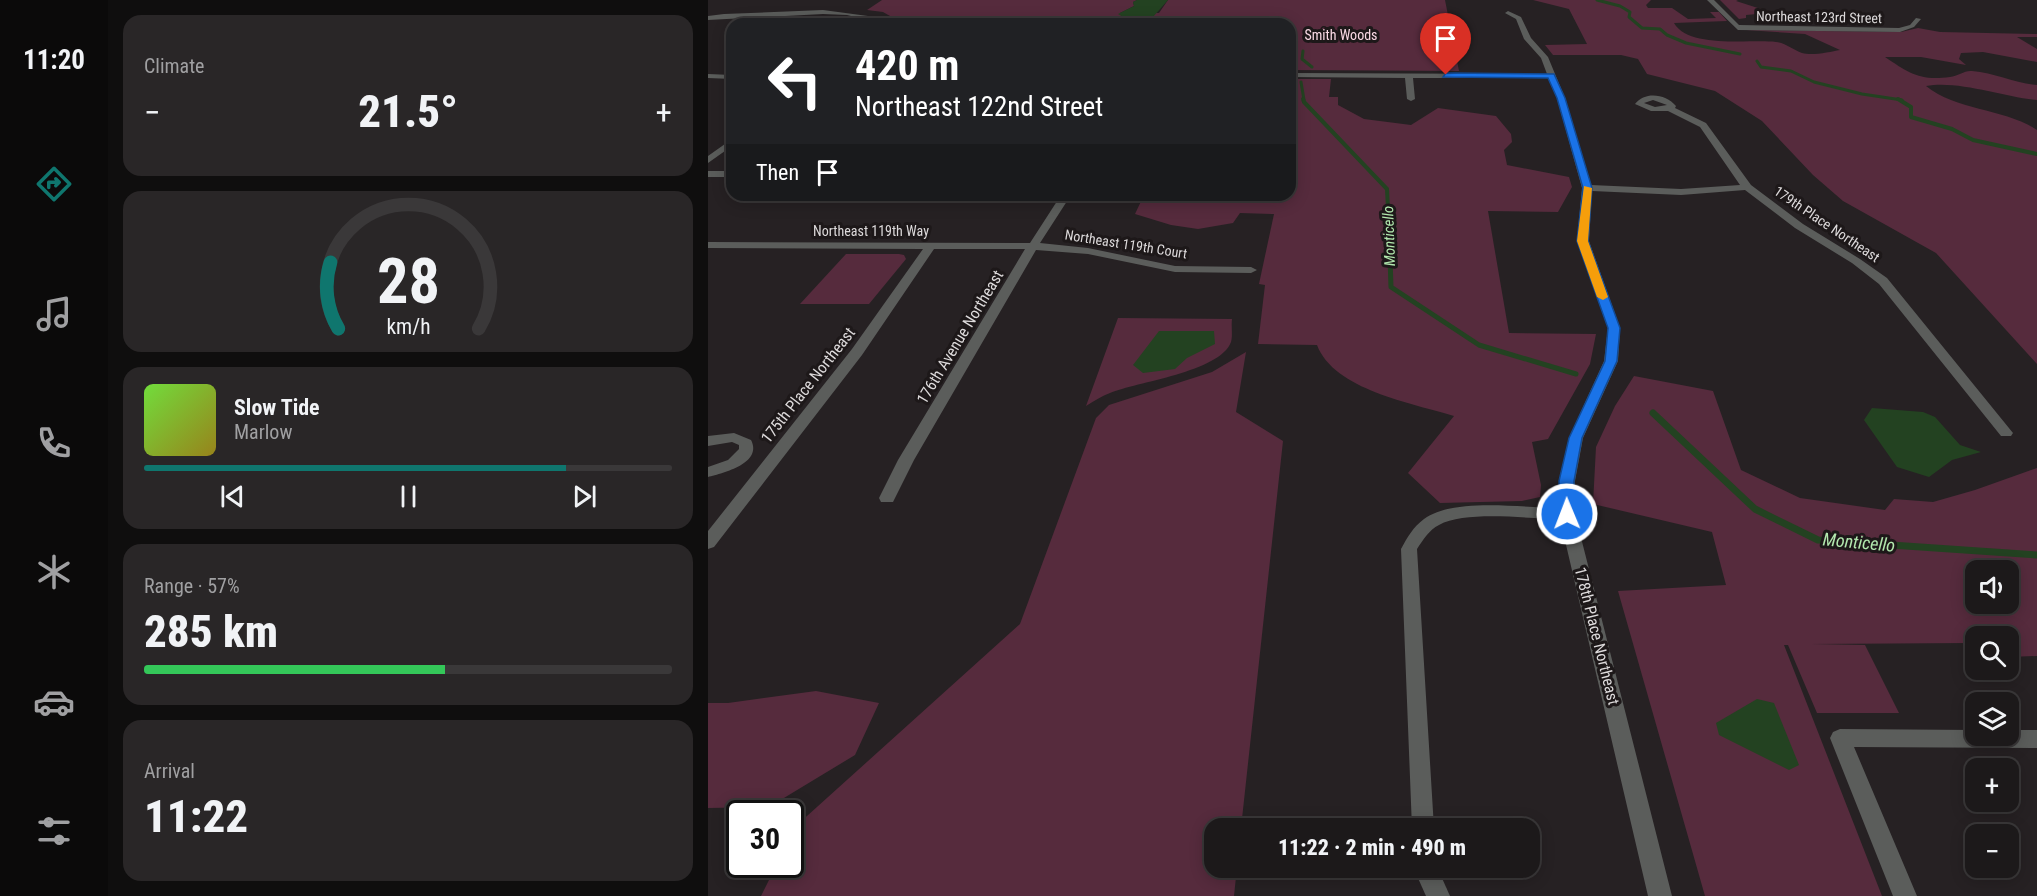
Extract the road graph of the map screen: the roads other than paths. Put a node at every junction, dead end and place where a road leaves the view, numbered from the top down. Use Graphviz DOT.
graph roads {
  1 [pos="1710,0"];
  2 [pos="1508,13"];
  3 [pos="708,18"];
  4 [pos="871,18"];
  5 [pos="1918,19"];
  6 [pos="1296,75"];
  7 [pos="1409,75"];
  8 [pos="708,76"];
  9 [pos="1551,76"];
  10 [pos="726,77"];
  11 [pos="1411,99"];
  12 [pos="1669,108"];
  13 [pos="726,146"];
  14 [pos="708,160"];
  15 [pos="708,174"];
  16 [pos="726,174"];
  17 [pos="1747,187"];
  18 [pos="1587,188"];
  19 [pos="1062,201"];
  20 [pos="708,245"];
  21 [pos="931,246"];
  22 [pos="1033,246"];
  23 [pos="1251,270"];
  24 [pos="2006,433"];
  25 [pos="708,441"];
  26 [pos="742,456"];
  27 [pos="774,458"];
  28 [pos="708,472"];
  29 [pos="887,498"];
  30 [pos="1567,514"];
  31 [pos="708,543"];
  32 [pos="2037,738"];
  33 [pos="1423,818"];
  34 [pos="1430,878"];
  35 [pos="1438,896"];
  36 [pos="1660,896"];
  37 [pos="1905,896"];
  1 -- 5 [label="street, Northeast 123rd Street"];
  2 -- 9 [label="street, 178th Place Northeast"];
  3 -- 4 [label="street"];
  6 -- 7 [label="street"];
  7 -- 9 [label="street"];
  7 -- 11 [label="street"];
  8 -- 10 [label="street"];
  9 -- 18 [label="street, 178th Place Northeast"];
  12 -- 17 [label="street, 179th Place Northeast"];
  13 -- 14 [label="street"];
  15 -- 16 [label="street"];
  17 -- 18 [label="street"];
  17 -- 24 [label="street, 179th Place Northeast"];
  18 -- 30 [label="street, 178th Place Northeast"];
  19 -- 22 [label="street, 176th Avenue Northeast"];
  20 -- 21 [label="street, Northeast 119th Way"];
  21 -- 22 [label="street, Northeast 119th Way"];
  21 -- 27 [label="street, 175th Place Northeast"];
  22 -- 23 [label="street, Northeast 119th Court"];
  22 -- 29 [label="street, 176th Avenue Northeast"];
  25 -- 26 [label="street"];
  26 -- 27 [label="street"];
  26 -- 28 [label="street"];
  27 -- 31 [label="street, 175th Place Northeast"];
  30 -- 33 [label="street"];
  30 -- 36 [label="street, 178th Place Northeast"];
  32 -- 37 [label="street"];
  34 -- 35 [label="street"];
}
